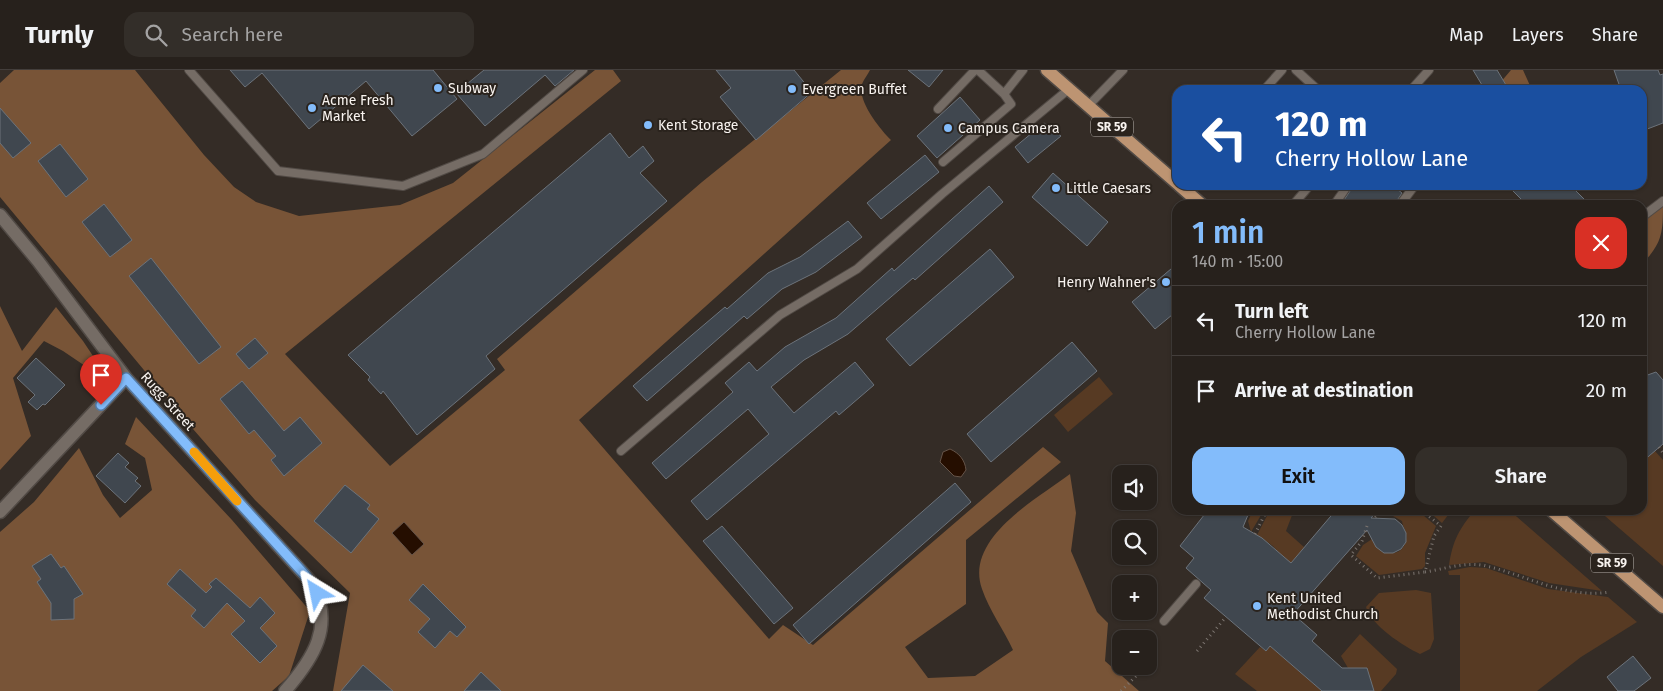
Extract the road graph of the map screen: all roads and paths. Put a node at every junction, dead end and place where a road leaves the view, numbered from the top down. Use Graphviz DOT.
graph roads {
  1 [pos="189,70"];
  2 [pos="582,70"];
  3 [pos="977,70"];
  4 [pos="1023,70"];
  5 [pos="1047,70"];
  6 [pos="1123,70"];
  7 [pos="1282,70"];
  8 [pos="1296,70"];
  9 [pos="1429,70"];
  10 [pos="1268,85"];
  11 [pos="1312,85"];
  12 [pos="1415,85"];
  13 [pos="1068,89"];
  14 [pos="1004,94"];
  15 [pos="1088,106"];
  16 [pos="938,109"];
  17 [pos="943,162"];
  18 [pos="1172,179"];
  19 [pos="1185,190"];
  20 [pos="1306,190"];
  21 [pos="1196,200"];
  22 [pos="1297,200"];
  23 [pos="1663,201"];
  24 [pos="1647,213"];
  25 [pos="0,215"];
  26 [pos="126,378"];
  27 [pos="1659,448"];
  28 [pos="621,450"];
  29 [pos="1663,453"];
  30 [pos="0,512"];
  31 [pos="1264,515"];
  32 [pos="1428,515"];
  33 [pos="1557,515"];
  34 [pos="1367,526"];
  35 [pos="1255,534"];
  36 [pos="1424,572"];
  37 [pos="1196,584"];
  38 [pos="1609,592"];
  39 [pos="1663,607"];
  40 [pos="1226,617"];
  41 [pos="1164,621"];
  42 [pos="1198,650"];
  43 [pos="1137,675"];
  44 [pos="285,691"];
  45 [pos="1121,691"];
  1 -- 2 [label="lane"];
  3 -- 14 [label="lane"];
  3 -- 16 [label="lane"];
  4 -- 14 [label="lane"];
  5 -- 13 [label="main road, SR 59"];
  6 -- 15 [label="lane"];
  7 -- 10 [label="lane"];
  8 -- 11 [label="lane"];
  9 -- 12 [label="lane"];
  13 -- 15 [label="main road, SR 59"];
  13 -- 28 [label="lane"];
  14 -- 17 [label="lane"];
  15 -- 18 [label="main road, SR 59"];
  19 -- 21 [label="main road, SR 59"];
  20 -- 22 [label="lane"];
  23 -- 24 [label="lane"];
  25 -- 26 [label="street, Rugg Street"];
  26 -- 30 [label="street"];
  26 -- 44 [label="street, Rugg Street"];
  27 -- 29 [label="path"];
  31 -- 35 [label="path"];
  32 -- 36 [label="path"];
  33 -- 39 [label="main road, SR 59"];
  34 -- 36 [label="path"];
  36 -- 38 [label="path"];
  37 -- 41 [label="lane"];
  40 -- 42 [label="path"];
  43 -- 45 [label="path"];
}
